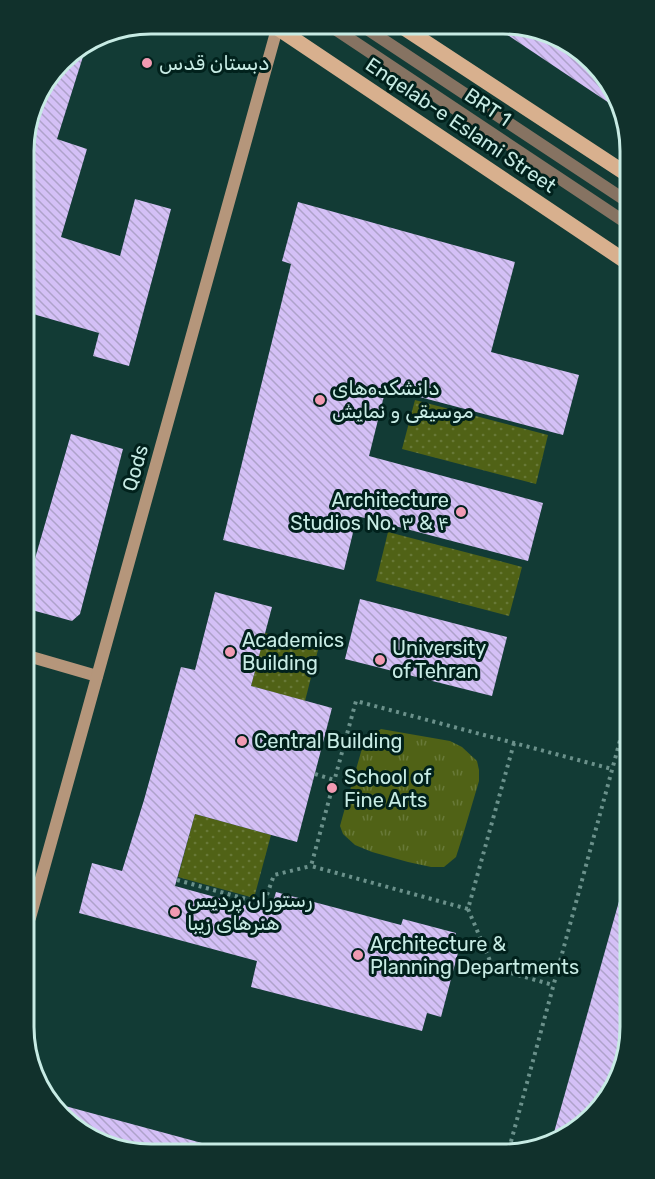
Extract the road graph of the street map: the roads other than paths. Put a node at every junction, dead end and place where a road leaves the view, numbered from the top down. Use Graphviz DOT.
graph roads {
  1 [pos="274,34"];
  2 [pos="288,34"];
  3 [pos="343,34"];
  4 [pos="375,34"];
  5 [pos="413,34"];
  6 [pos="620,170"];
  7 [pos="620,197"];
  8 [pos="620,219"];
  9 [pos="620,258"];
  10 [pos="34,658"];
  11 [pos="98,676"];
  12 [pos="34,904"];
  1 -- 11 [label="street, Qods"];
  2 -- 9 [label="main road, Enqelab-e Eslami Street"];
  3 -- 8 [label="lane, BRT 1"];
  4 -- 7 [label="lane, BRT 1"];
  5 -- 6 [label="main road"];
  10 -- 11 [label="street"];
  11 -- 12 [label="street, Qods"];
}
